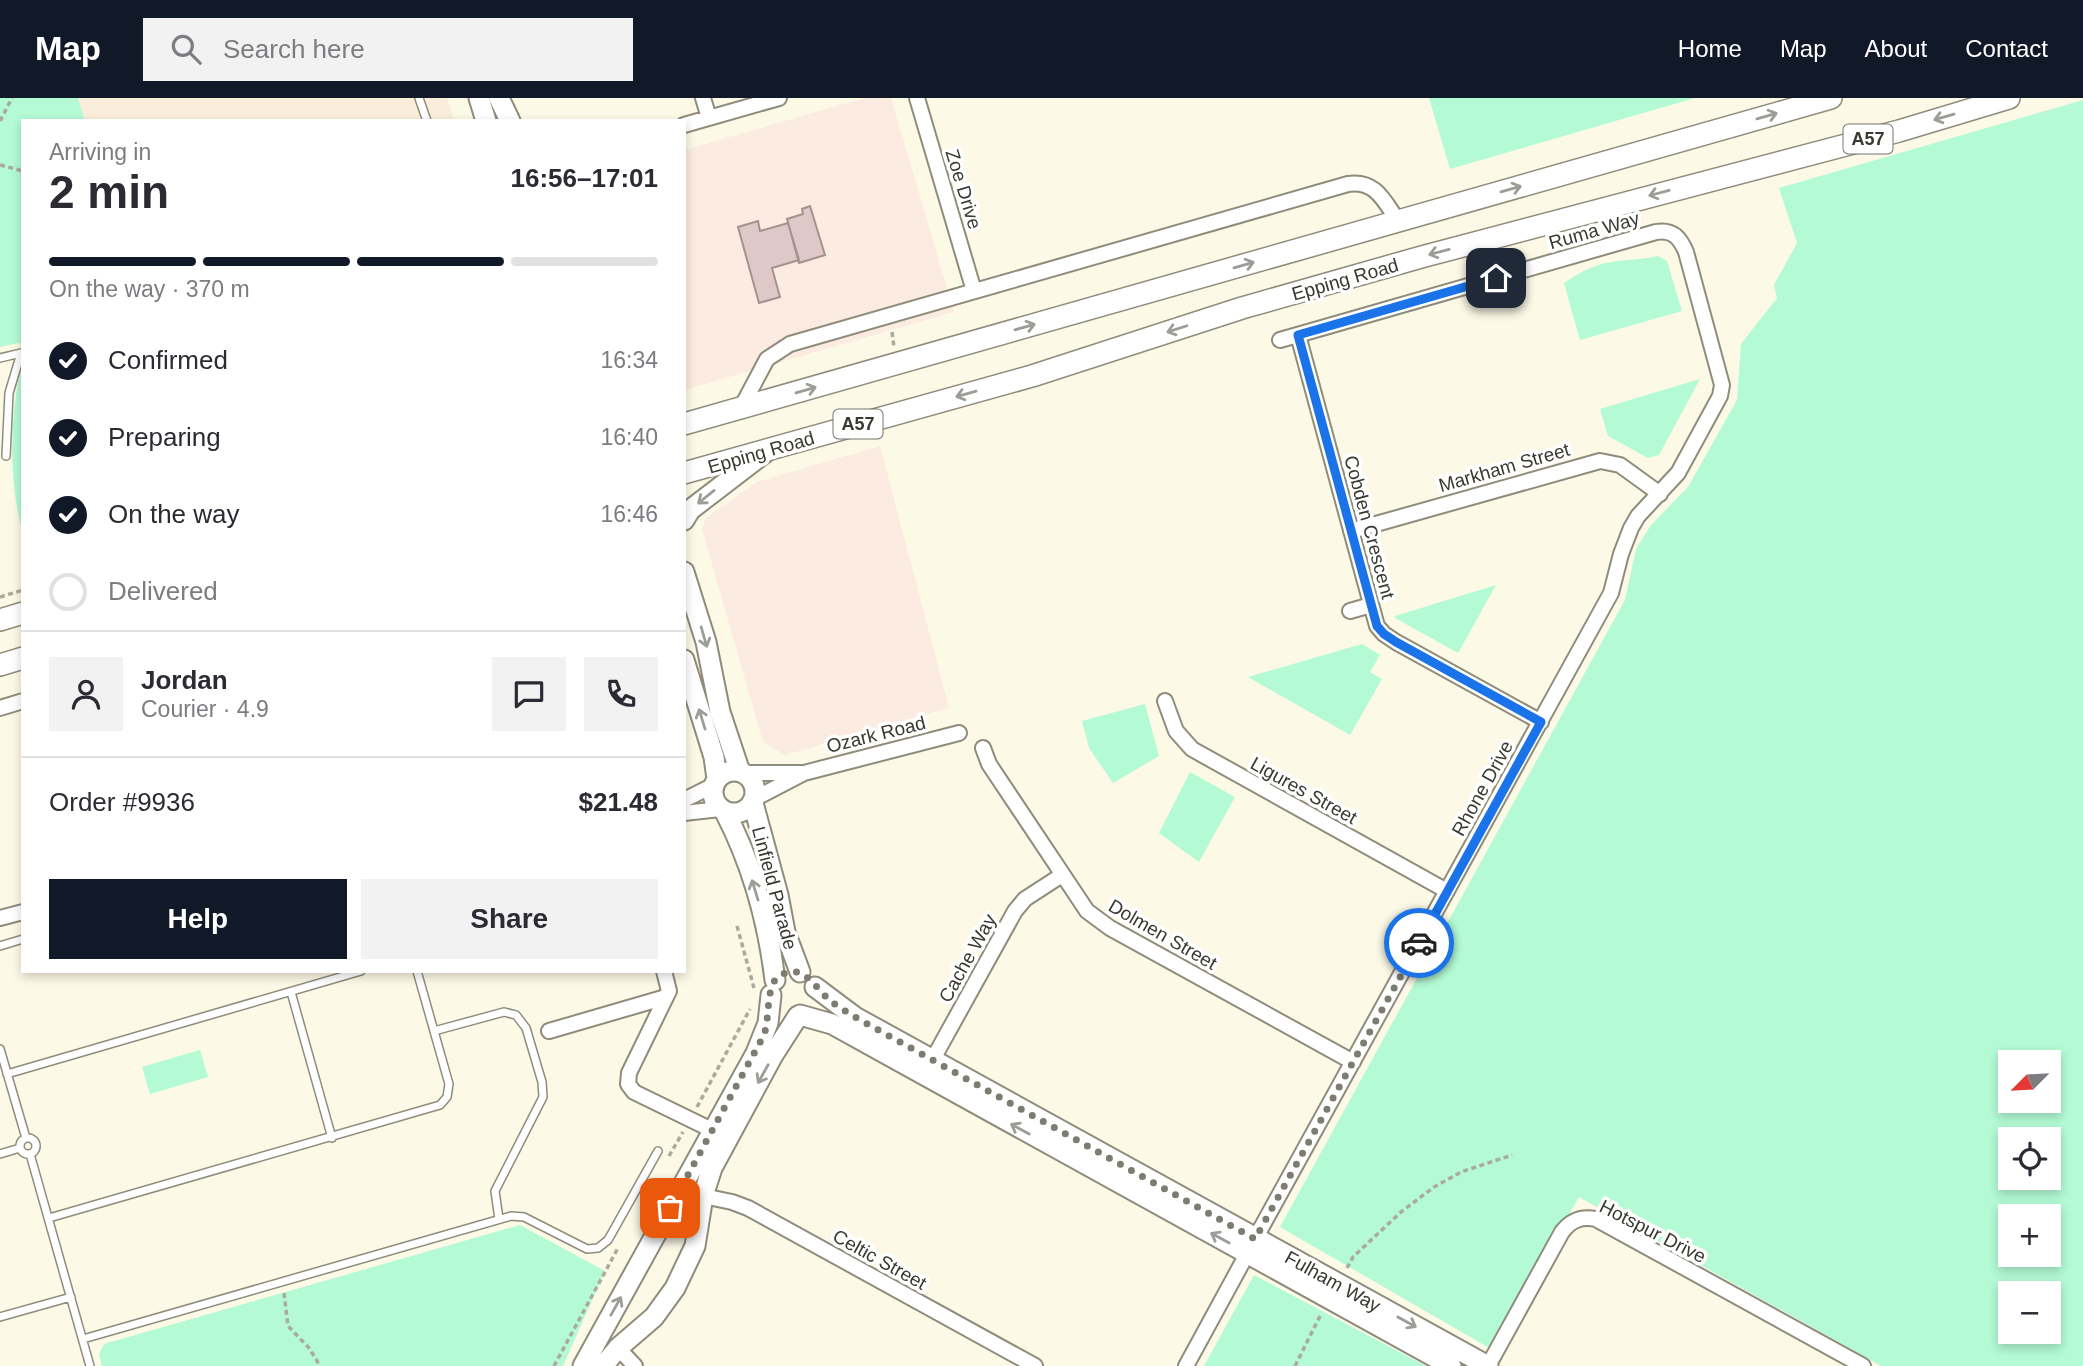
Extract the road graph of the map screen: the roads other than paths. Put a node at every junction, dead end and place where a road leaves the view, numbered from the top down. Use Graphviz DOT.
graph roads {
  1 [pos="418,98"];
  2 [pos="479,98"];
  3 [pos="499,98"];
  4 [pos="702,98"];
  5 [pos="779,98"];
  6 [pos="1831,98"];
  7 [pos="2009,98"];
  8 [pos="922,99"];
  9 [pos="709,118"];
  10 [pos="426,119"];
  11 [pos="485,119"];
  12 [pos="509,119"];
  13 [pos="686,124"];
  14 [pos="1398,221"];
  15 [pos="1676,235"];
  16 [pos="974,291"];
  17 [pos="1298,335"];
  18 [pos="1280,340"];
  19 [pos="0,358"];
  20 [pos="741,408"];
  21 [pos="687,422"];
  22 [pos="771,449"];
  23 [pos="6,456"];
  24 [pos="686,472"];
  25 [pos="1660,495"];
  26 [pos="686,517"];
  27 [pos="1351,531"];
  28 [pos="686,578"];
  29 [pos="1371,605"];
  30 [pos="1350,611"];
  31 [pos="21,614"];
  32 [pos="0,620"];
  33 [pos="21,659"];
  34 [pos="0,664"];
  35 [pos="686,666"];
  36 [pos="1165,701"];
  37 [pos="21,702"];
  38 [pos="0,708"];
  39 [pos="1541,722"];
  40 [pos="959,733"];
  41 [pos="983,748"];
  42 [pos="742,773"];
  43 [pos="804,773"];
  44 [pos="715,782"];
  45 [pos="686,799"];
  46 [pos="753,801"];
  47 [pos="723,811"];
  48 [pos="686,813"];
  49 [pos="1062,875"];
  50 [pos="1447,891"];
  51 [pos="21,913"];
  52 [pos="0,918"];
  53 [pos="21,940"];
  54 [pos="0,946"];
  55 [pos="800,972"];
  56 [pos="354,973"];
  57 [pos="418,973"];
  58 [pos="664,973"];
  59 [pos="773,987"];
  60 [pos="815,987"];
  61 [pos="291,992"];
  62 [pos="666,997"];
  63 [pos="799,1015"];
  64 [pos="434,1031"];
  65 [pos="549,1031"];
  66 [pos="0,1049"];
  67 [pos="1353,1062"];
  68 [pos="928,1068"];
  69 [pos="7,1074"];
  70 [pos="714,1131"];
  71 [pos="26,1138"];
  72 [pos="332,1138"];
  73 [pos="20,1148"];
  74 [pos="658,1151"];
  75 [pos="0,1154"];
  76 [pos="30,1154"];
  77 [pos="703,1196"];
  78 [pos="49,1219"];
  79 [pos="499,1219"];
  80 [pos="1252,1246"];
  81 [pos="1333,1291"];
  82 [pos="71,1297"];
  83 [pos="0,1317"];
  84 [pos="83,1339"];
  85 [pos="618,1348"];
  86 [pos="90,1366"];
  87 [pos="583,1366"];
  88 [pos="604,1366"];
  89 [pos="635,1366"];
  90 [pos="1035,1366"];
  91 [pos="1185,1366"];
  92 [pos="1451,1366"];
  93 [pos="1488,1366"];
  94 [pos="1863,1366"];
  1 -- 10 [label="lane"];
  2 -- 11 [label="street"];
  3 -- 12 [label="street"];
  4 -- 9 [label="street"];
  5 -- 9 [label="street"];
  14 -- 6 [label="main road, one-way"];
  7 -- 22 [label="main road, Epping Road / A57, one-way"];
  8 -- 16 [label="street, Zoe Drive"];
  9 -- 13 [label="street"];
  14 -- 16 [label="street"];
  20 -- 14 [label="main road, one-way"];
  15 -- 17 [label="street, Ruma Way"];
  15 -- 25 [label="street, Rhone Drive"];
  16 -- 20 [label="street"];
  17 -- 18 [label="street, Ruma Way"];
  17 -- 27 [label="street, Cobden Crescent"];
  19 -- 23 [label="lane"];
  20 -- 21 [label="main road"];
  22 -- 24 [label="main road, Epping Road / A57"];
  22 -- 26 [label="street, one-way"];
  25 -- 27 [label="street, Markham Street"];
  25 -- 39 [label="street, Rhone Drive"];
  27 -- 29 [label="street, Cobden Crescent"];
  28 -- 42 [label="street, one-way"];
  29 -- 30 [label="street"];
  29 -- 39 [label="street, Cobden Crescent"];
  31 -- 32 [label="main road"];
  33 -- 34 [label="main road"];
  44 -- 35 [label="street, one-way"];
  36 -- 50 [label="street, Ligures Street"];
  37 -- 38 [label="street"];
  39 -- 50 [label="street, Rhone Drive"];
  40 -- 43 [label="street, Ozark Road"];
  41 -- 49 [label="street, Dolmen Street"];
  42 -- 43 [label="street"];
  42 -- 44 [label="street"];
  42 -- 46 [label="street"];
  43 -- 46 [label="street"];
  44 -- 45 [label="street"];
  44 -- 47 [label="street"];
  46 -- 47 [label="street"];
  46 -- 55 [label="street, Linfield Parade"];
  47 -- 48 [label="street"];
  59 -- 47 [label="street, Linfield Parade, one-way"];
  49 -- 67 [label="street, Dolmen Street"];
  49 -- 68 [label="street, Cache Way"];
  50 -- 67 [label="street, Rhone Drive"];
  51 -- 52 [label="street"];
  53 -- 54 [label="lane"];
  55 -- 59 [label="street"];
  55 -- 60 [label="street"];
  56 -- 61 [label="lane"];
  57 -- 64 [label="lane"];
  58 -- 62 [label="street"];
  59 -- 63 [label="street"];
  59 -- 70 [label="street, Linfield Parade"];
  60 -- 63 [label="street"];
  60 -- 68 [label="street, Fulham Way"];
  61 -- 69 [label="lane"];
  61 -- 72 [label="lane"];
  62 -- 65 [label="street"];
  62 -- 70 [label="street"];
  63 -- 68 [label="street, Fulham Way"];
  63 -- 77 [label="street, one-way"];
  64 -- 72 [label="lane"];
  64 -- 79 [label="lane"];
  66 -- 69 [label="lane"];
  67 -- 80 [label="street, Rhone Drive"];
  68 -- 80 [label="street, Fulham Way"];
  69 -- 71 [label="lane"];
  87 -- 70 [label="street, Linfield Parade, one-way"];
  71 -- 73 [label="lane"];
  71 -- 76 [label="lane"];
  72 -- 78 [label="lane"];
  73 -- 75 [label="lane"];
  73 -- 76 [label="lane"];
  74 -- 79 [label="lane"];
  76 -- 78 [label="lane"];
  77 -- 85 [label="street"];
  77 -- 90 [label="street, Celtic Street"];
  78 -- 82 [label="lane"];
  79 -- 84 [label="lane"];
  80 -- 81 [label="street, Fulham Way"];
  80 -- 91 [label="street, Rhone Drive"];
  81 -- 92 [label="street, Fulham Way"];
  81 -- 93 [label="street, Fulham Way, one-way"];
  82 -- 83 [label="lane"];
  82 -- 84 [label="lane"];
  84 -- 86 [label="lane"];
  85 -- 88 [label="street"];
  85 -- 89 [label="street"];
  93 -- 94 [label="street, Hotspur Drive"];
}
